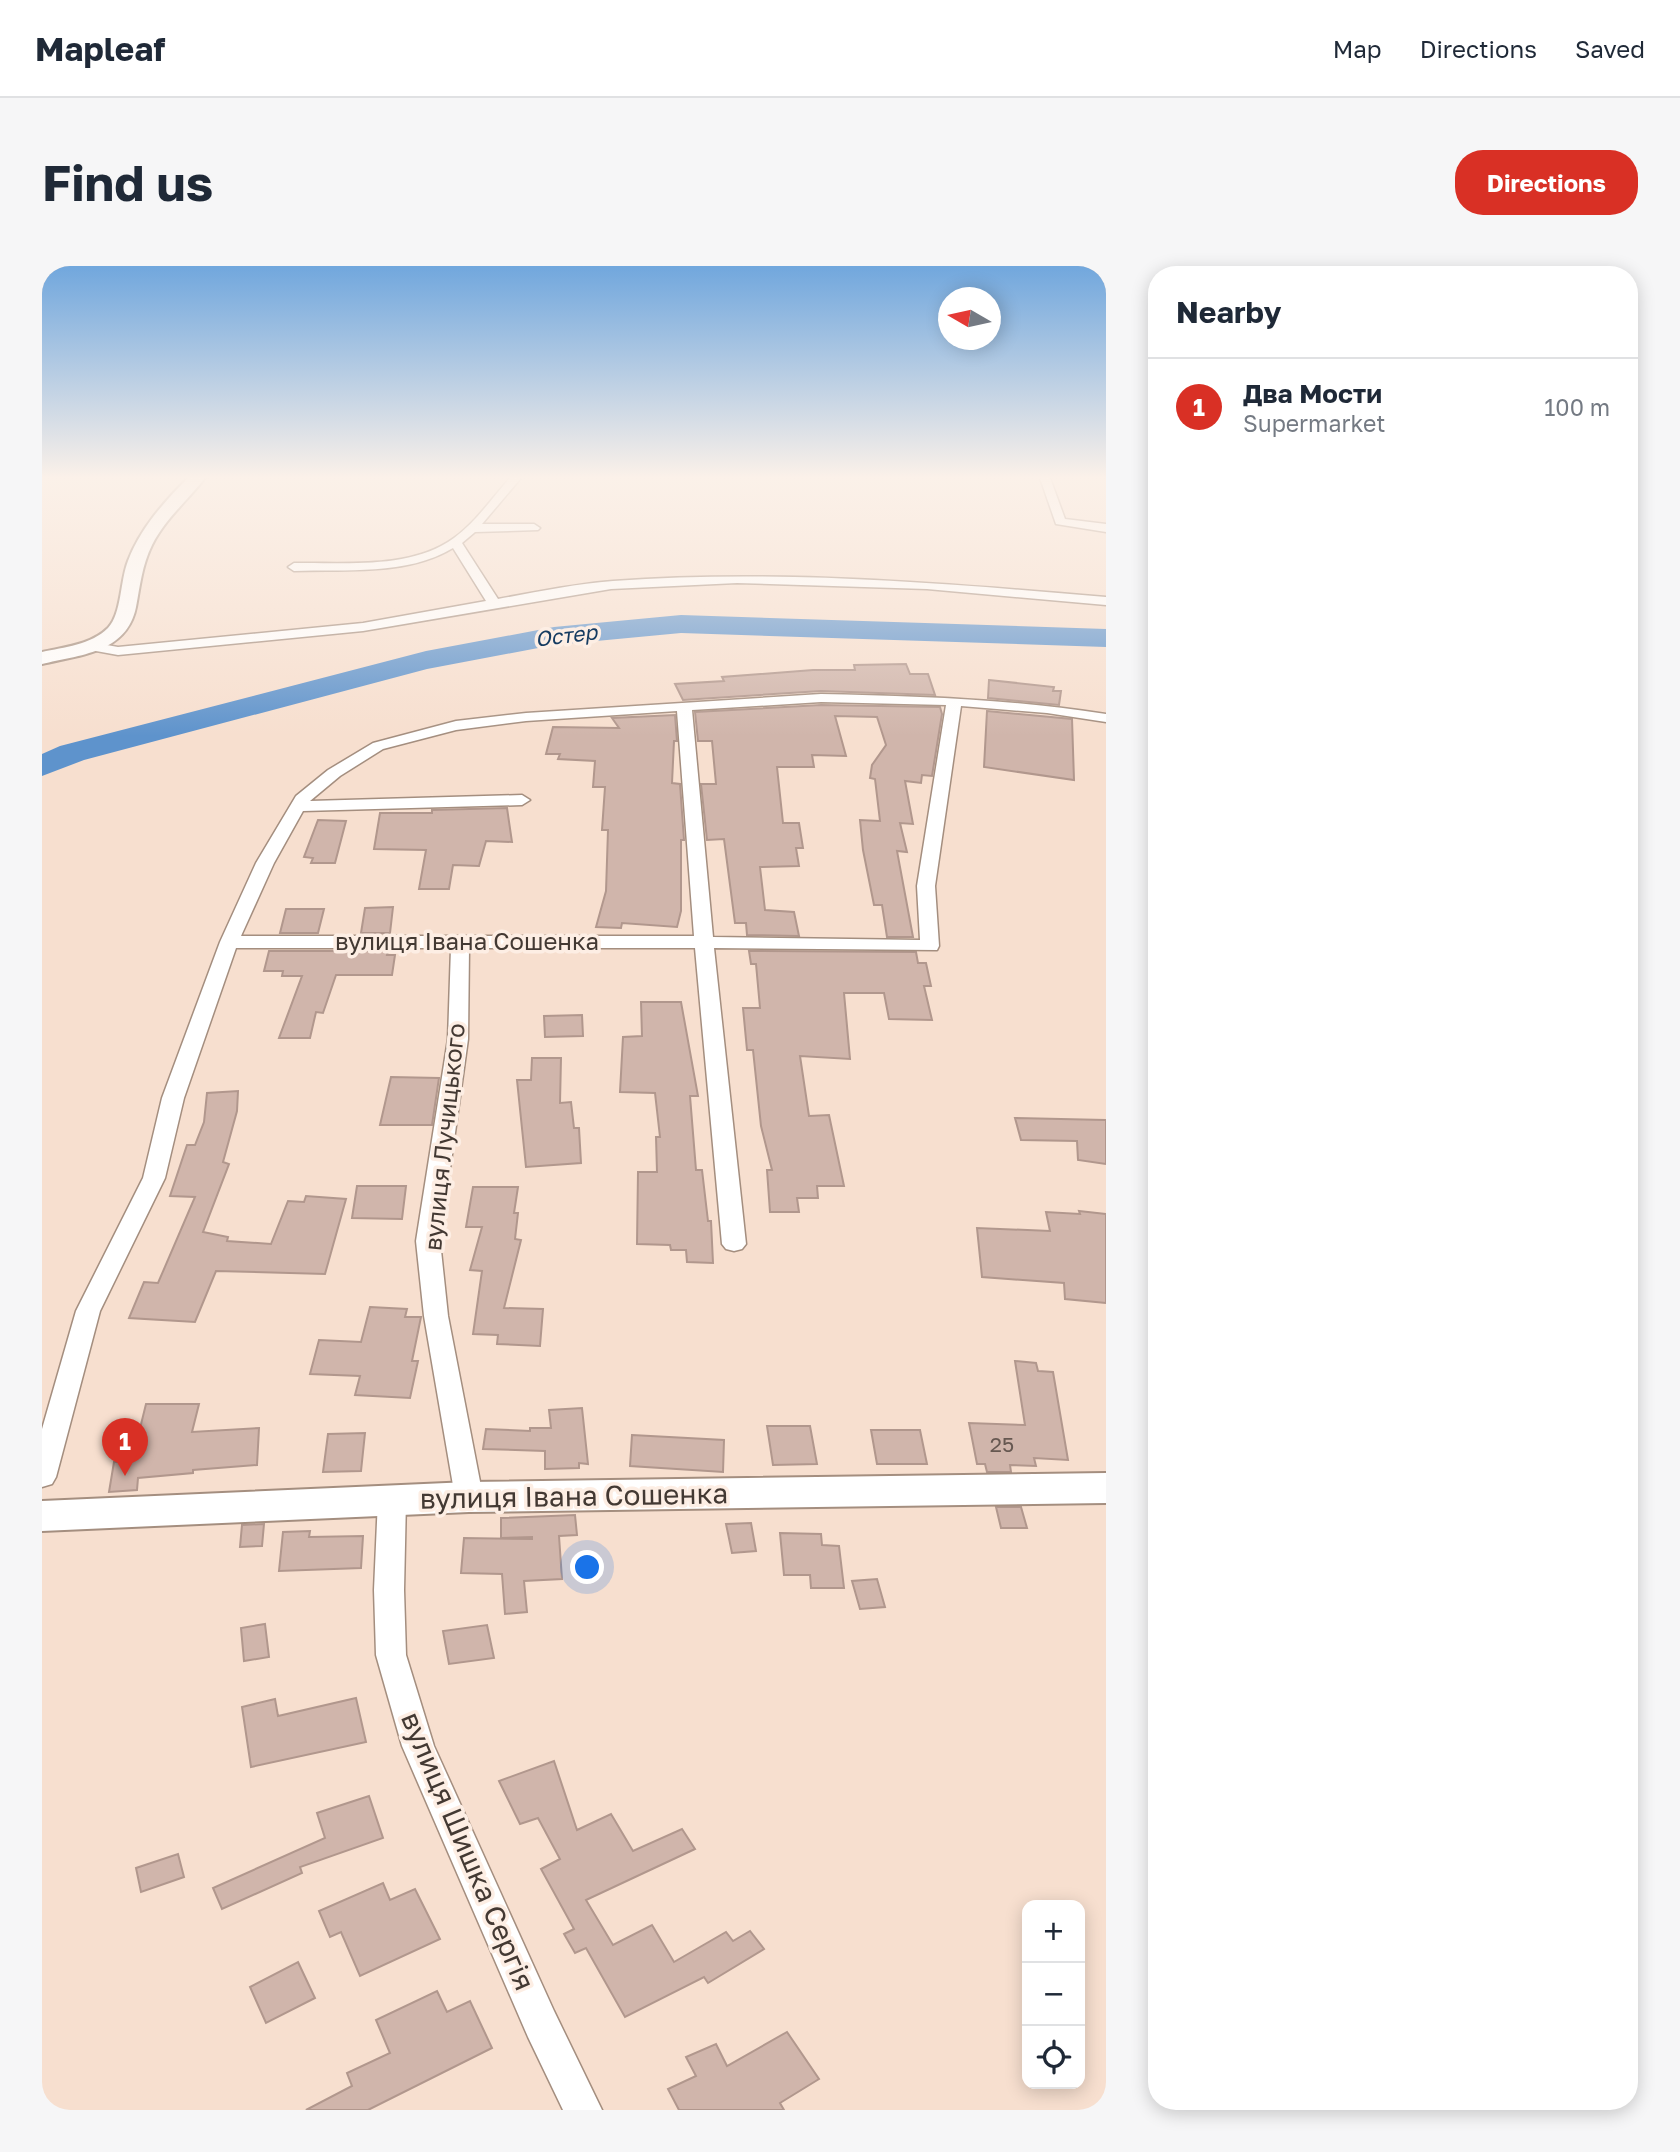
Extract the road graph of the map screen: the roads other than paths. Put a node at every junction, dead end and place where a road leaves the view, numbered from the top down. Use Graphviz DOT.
graph roads {
  1 [pos="136,564"];
  2 [pos="337,564"];
  3 [pos="469,564"];
  4 [pos="294,567"];
  5 [pos="1106,601"];
  6 [pos="493,602"];
  7 [pos="90,646"];
  8 [pos="42,658"];
  9 [pos="954,701"];
  10 [pos="684,706"];
  11 [pos="1106,718"];
  12 [pos="522,800"];
  13 [pos="299,806"];
  14 [pos="229,942"];
  15 [pos="460,942"];
  16 [pos="704,942"];
  17 [pos="734,1244"];
  18 [pos="42,1477"];
  19 [pos="1106,1488"];
  20 [pos="469,1497"];
  21 [pos="393,1499"];
  22 [pos="42,1516"];
  23 [pos="583,2110"];
  1 -- 7 [label="street"];
  2 -- 4 [label="street"];
  3 -- 6 [label="street"];
  5 -- 6 [label="street"];
  6 -- 7 [label="street"];
  7 -- 8 [label="street"];
  9 -- 10 [label="street"];
  9 -- 11 [label="street"];
  9 -- 16 [label="street, вулиця Івана Сошенка"];
  10 -- 13 [label="street"];
  10 -- 16 [label="street"];
  12 -- 13 [label="street"];
  13 -- 14 [label="street"];
  14 -- 15 [label="street, вулиця Івана Сошенка"];
  14 -- 18 [label="street"];
  15 -- 16 [label="street, вулиця Івана Сошенка"];
  15 -- 20 [label="street, вулиця Лучицького"];
  16 -- 17 [label="street"];
  19 -- 20 [label="street, вулиця Івана Сошенка"];
  20 -- 21 [label="street, вулиця Івана Сошенка"];
  21 -- 22 [label="street, вулиця Івана Сошенка"];
  21 -- 23 [label="street, вулиця Шишка Сергія"];
}
